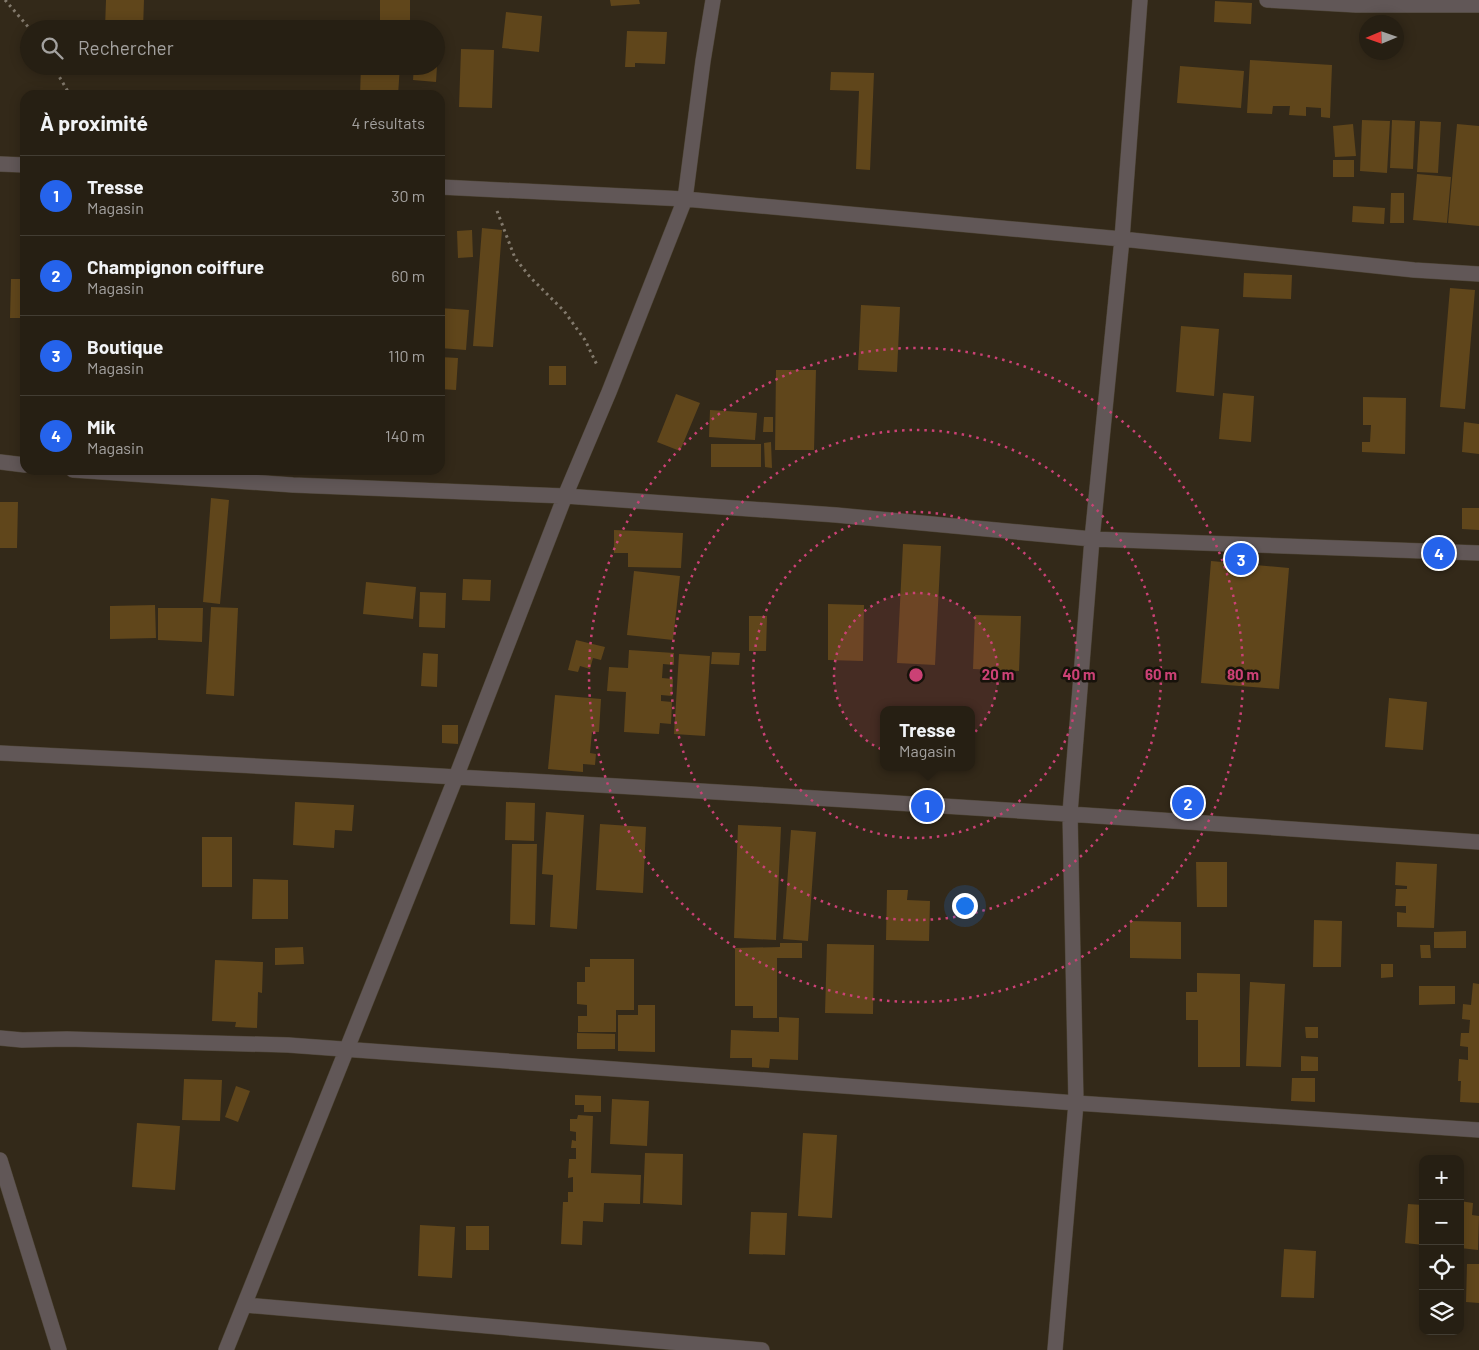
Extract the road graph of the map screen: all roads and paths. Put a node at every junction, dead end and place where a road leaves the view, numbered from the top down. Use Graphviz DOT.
graph roads {
  1 [pos="5,0"];
  2 [pos="713,0"];
  3 [pos="1140,0"];
  4 [pos="1267,0"];
  5 [pos="1396,3"];
  6 [pos="1479,5"];
  7 [pos="22,20"];
  8 [pos="58,75"];
  9 [pos="67,90"];
  10 [pos="0,160"];
  11 [pos="20,164"];
  12 [pos="445,186"];
  13 [pos="490,189"];
  14 [pos="685,199"];
  15 [pos="1122,239"];
  16 [pos="1479,274"];
  17 [pos="609,392"];
  18 [pos="0,462"];
  19 [pos="20,465"];
  20 [pos="146,475"];
  21 [pos="565,496"];
  22 [pos="1092,539"];
  23 [pos="1479,554"];
  24 [pos="0,753"];
  25 [pos="456,777"];
  26 [pos="1070,813"];
  27 [pos="1479,842"];
  28 [pos="0,1038"];
  29 [pos="346,1051"];
  30 [pos="1076,1103"];
  31 [pos="1479,1130"];
  32 [pos="0,1160"];
  33 [pos="245,1305"];
  34 [pos="59,1350"];
  35 [pos="226,1350"];
  36 [pos="762,1350"];
  37 [pos="1055,1350"];
  1 -- 7 [label="path"];
  2 -- 14 [label="street"];
  3 -- 15 [label="street"];
  4 -- 5 [label="street"];
  5 -- 6 [label="street"];
  8 -- 9 [label="path"];
  10 -- 11 [label="street"];
  12 -- 13 [label="street"];
  13 -- 14 [label="street"];
  13 -- 17 [label="path"];
  14 -- 15 [label="street"];
  14 -- 17 [label="street"];
  15 -- 16 [label="street"];
  15 -- 22 [label="street"];
  17 -- 21 [label="street"];
  18 -- 19 [label="street"];
  20 -- 21 [label="street"];
  21 -- 22 [label="street"];
  21 -- 25 [label="street"];
  22 -- 23 [label="street"];
  22 -- 26 [label="street"];
  24 -- 25 [label="street"];
  25 -- 26 [label="street"];
  25 -- 29 [label="street"];
  26 -- 27 [label="street"];
  26 -- 30 [label="street"];
  28 -- 29 [label="street"];
  29 -- 30 [label="street"];
  29 -- 33 [label="street"];
  30 -- 31 [label="street"];
  30 -- 37 [label="street"];
  32 -- 34 [label="street"];
  33 -- 35 [label="street"];
  33 -- 36 [label="street"];
}
